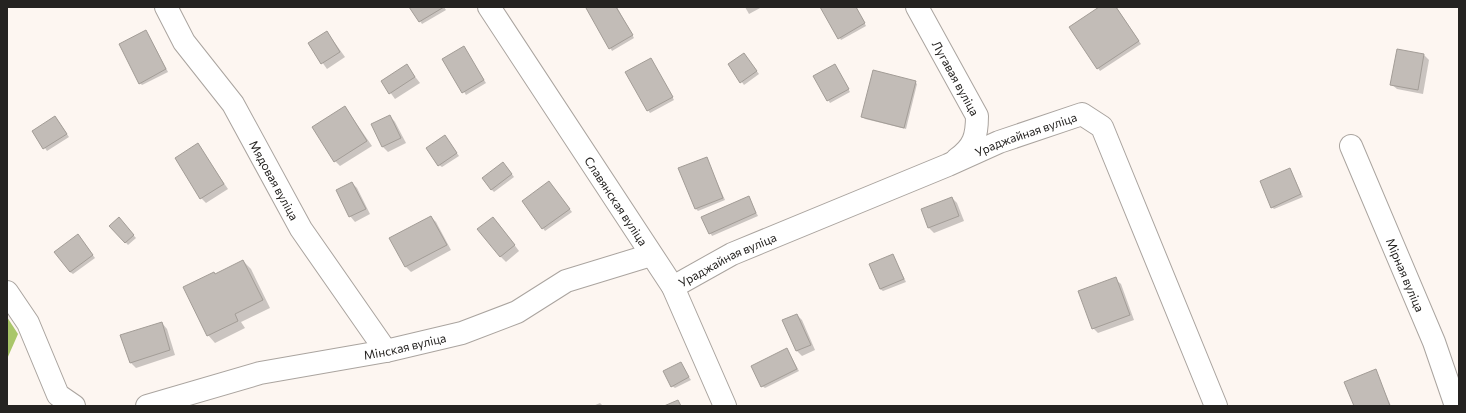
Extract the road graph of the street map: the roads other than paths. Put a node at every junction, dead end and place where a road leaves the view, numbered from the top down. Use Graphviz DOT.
graph roads {
  1 [pos="166,7"];
  2 [pos="488,7"];
  3 [pos="917,7"];
  4 [pos="1351,146"];
  5 [pos="948,166"];
  6 [pos="651,255"];
  7 [pos="673,287"];
  8 [pos="7,292"];
  9 [pos="386,351"];
  10 [pos="74,406"];
  11 [pos="147,406"];
  12 [pos="725,406"];
  13 [pos="1216,406"];
  14 [pos="1456,406"];
  1 -- 9 [label="street, Мядовая вуліца"];
  2 -- 6 [label="street, Славянская вуліца"];
  3 -- 5 [label="street, Лугавая вуліца"];
  4 -- 14 [label="street, Мірная вуліца"];
  5 -- 7 [label="street, Ураджайная вуліца"];
  5 -- 13 [label="street, Ураджайная вуліца"];
  6 -- 7 [label="street, Славянская вуліца"];
  6 -- 9 [label="street, Мінская вуліца"];
  7 -- 12 [label="street, Славянская вуліца"];
  8 -- 10 [label="street"];
  9 -- 11 [label="street, Мінская вуліца"];
}
